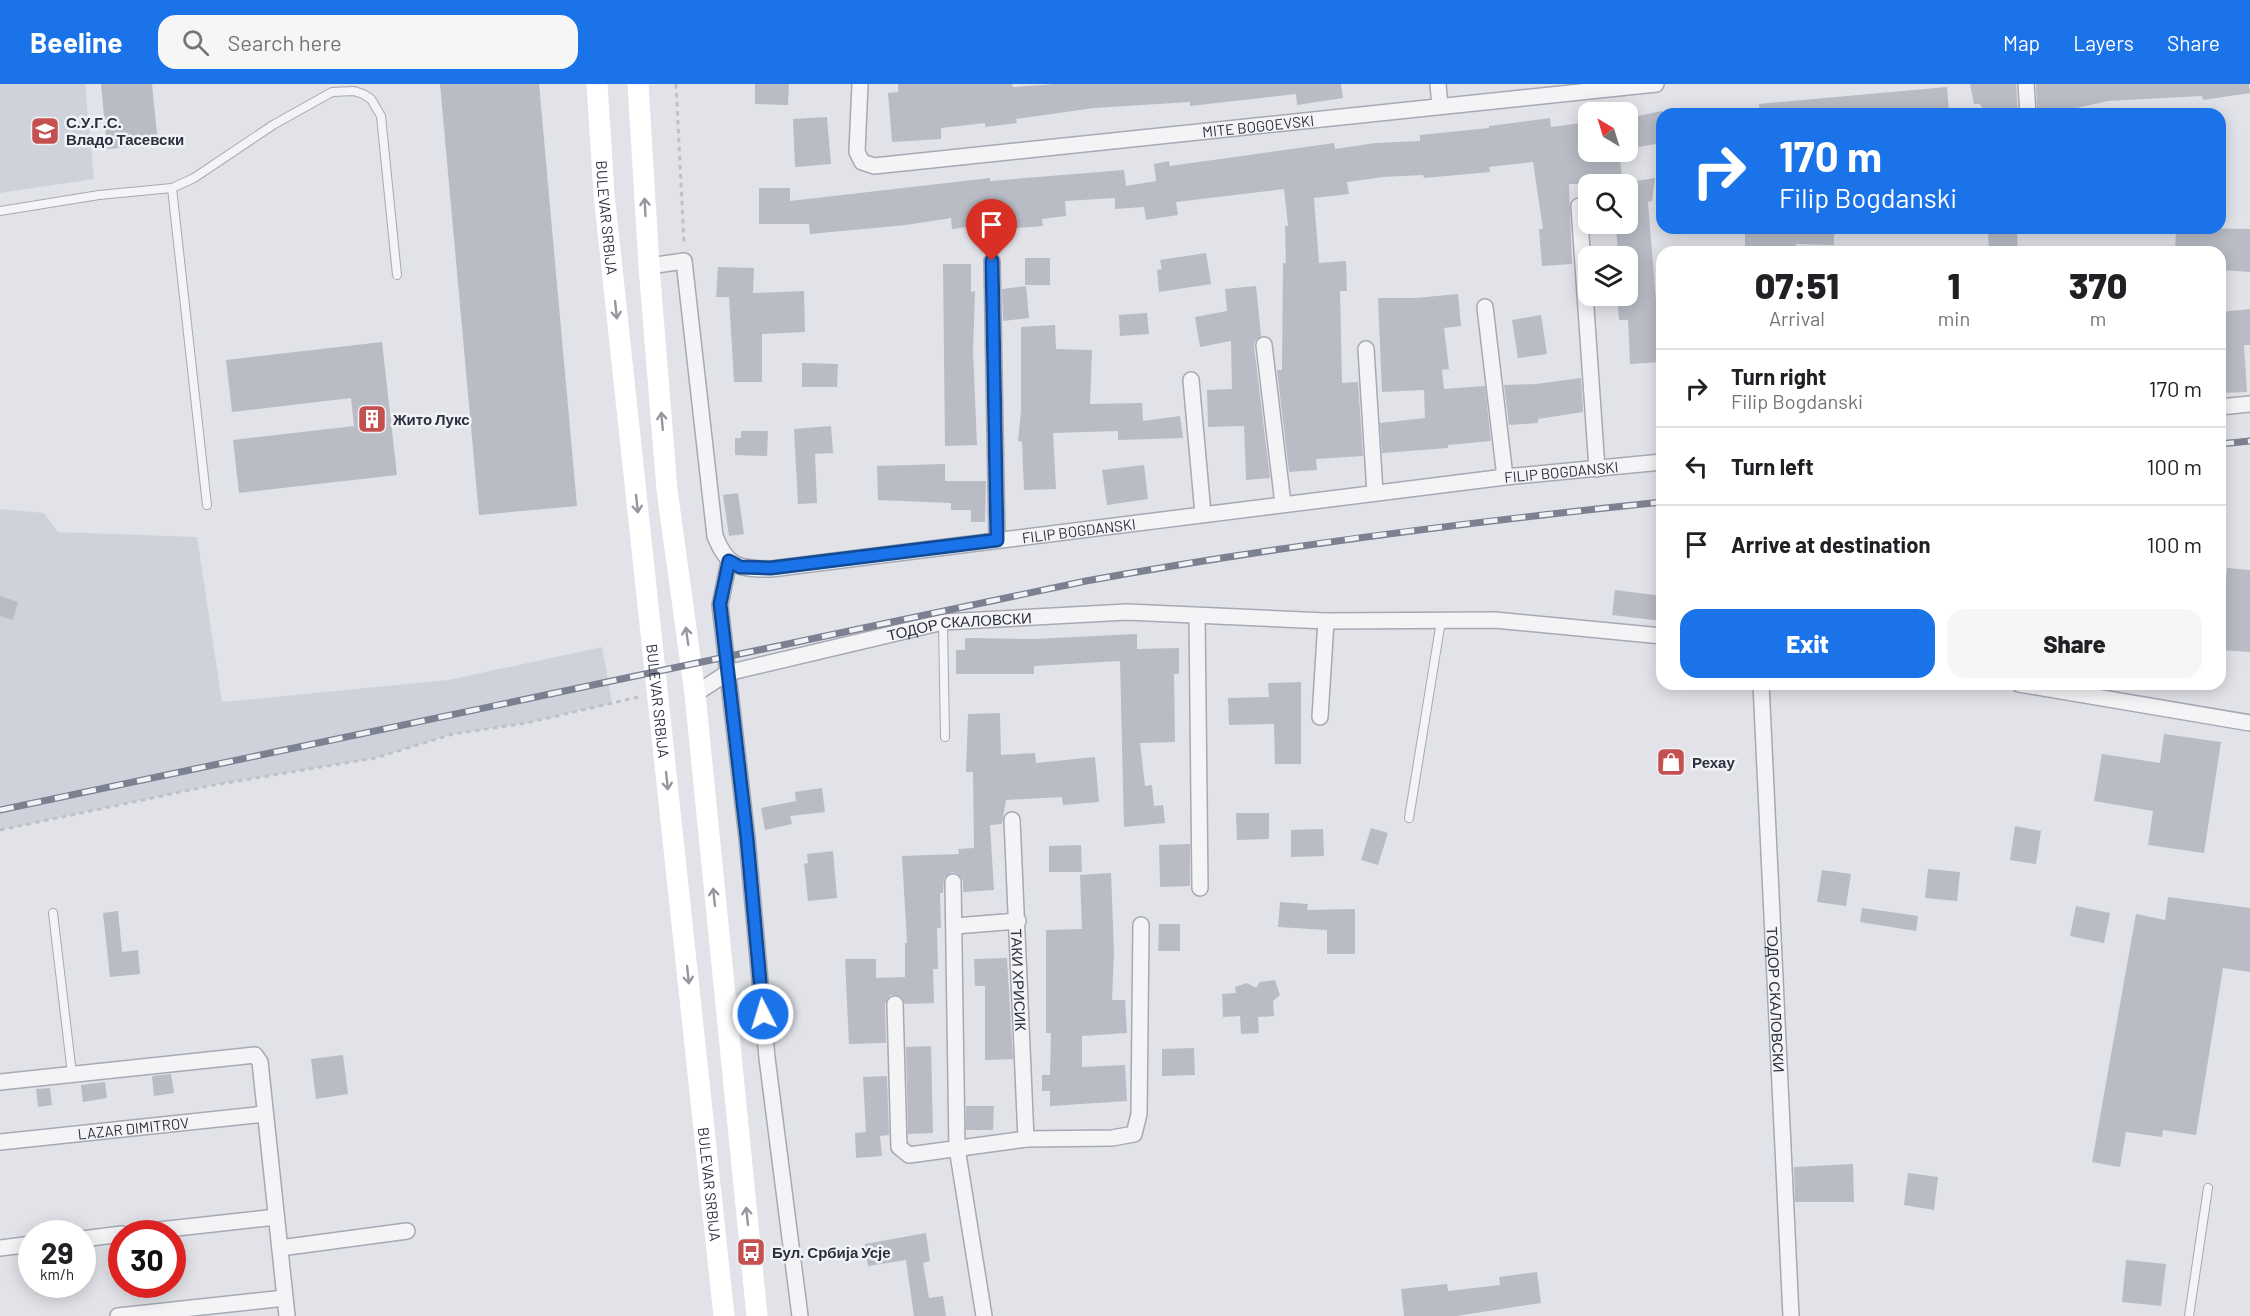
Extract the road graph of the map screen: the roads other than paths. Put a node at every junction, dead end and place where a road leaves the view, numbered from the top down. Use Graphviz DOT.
graph roads {
  1 [pos="597,84"];
  2 [pos="638,84"];
  3 [pos="860,84"];
  4 [pos="1438,84"];
  5 [pos="1656,84"];
  6 [pos="2026,84"];
  7 [pos="1596,87"];
  8 [pos="1440,106"];
  9 [pos="2028,108"];
  10 [pos="172,188"];
  11 [pos="0,211"];
  12 [pos="1581,234"];
  13 [pos="992,261"];
  14 [pos="649,266"];
  15 [pos="397,275"];
  16 [pos="1485,307"];
  17 [pos="1264,345"];
  18 [pos="1366,349"];
  19 [pos="1191,380"];
  20 [pos="2250,404"];
  21 [pos="2226,406"];
  22 [pos="1656,463"];
  23 [pos="1597,469"];
  24 [pos="1505,477"];
  25 [pos="1375,493"];
  26 [pos="1283,504"];
  27 [pos="207,505"];
  28 [pos="1203,514"];
  29 [pos="997,540"];
  30 [pos="729,561"];
  31 [pos="1197,616"];
  32 [pos="1326,621"];
  33 [pos="1441,621"];
  34 [pos="943,622"];
  35 [pos="1656,635"];
  36 [pos="727,673"];
  37 [pos="1761,690"];
  38 [pos="2055,690"];
  39 [pos="694,694"];
  40 [pos="1320,717"];
  41 [pos="2250,723"];
  42 [pos="945,737"];
  43 [pos="1409,818"];
  44 [pos="1012,820"];
  45 [pos="953,882"];
  46 [pos="1200,888"];
  47 [pos="52,913"];
  48 [pos="1018,921"];
  49 [pos="955,926"];
  50 [pos="1141,926"];
  51 [pos="895,1004"];
  52 [pos="72,1074"];
  53 [pos="0,1082"];
  54 [pos="265,1114"];
  55 [pos="1026,1139"];
  56 [pos="0,1142"];
  57 [pos="957,1148"];
  58 [pos="2208,1188"];
  59 [pos="276,1217"];
  60 [pos="186,1227"];
  61 [pos="407,1231"];
  62 [pos="18,1246"];
  63 [pos="0,1248"];
  64 [pos="280,1248"];
  65 [pos="285,1298"];
  66 [pos="118,1316"];
  67 [pos="287,1316"];
  68 [pos="724,1316"];
  69 [pos="757,1316"];
  70 [pos="800,1316"];
  71 [pos="984,1316"];
  72 [pos="1791,1316"];
  73 [pos="2189,1316"];
  1 -- 68 [label="street, BULEVAR SRBIJA, one-way"];
  14 -- 2 [label="street, one-way"];
  3 -- 8 [label="street, MITE BOGOEVSKI"];
  4 -- 8 [label="street"];
  5 -- 7 [label="street, MITE BOGOEVSKI"];
  6 -- 9 [label="street"];
  7 -- 8 [label="street, MITE BOGOEVSKI"];
  10 -- 11 [label="lane"];
  10 -- 15 [label="lane"];
  10 -- 27 [label="lane"];
  12 -- 23 [label="street"];
  13 -- 29 [label="street"];
  14 -- 30 [label="street"];
  39 -- 14 [label="street, one-way"];
  16 -- 24 [label="street"];
  17 -- 26 [label="street"];
  18 -- 25 [label="street"];
  19 -- 28 [label="street"];
  20 -- 21 [label="street"];
  22 -- 23 [label="street, FILIP BOGDANSKI"];
  23 -- 24 [label="street, FILIP BOGDANSKI"];
  24 -- 25 [label="street, FILIP BOGDANSKI"];
  25 -- 26 [label="street, FILIP BOGDANSKI"];
  26 -- 28 [label="street, FILIP BOGDANSKI"];
  28 -- 29 [label="street, FILIP BOGDANSKI"];
  29 -- 30 [label="street, FILIP BOGDANSKI"];
  30 -- 36 [label="street"];
  31 -- 32 [label="street, ТОДОР СКАЛОВСКИ"];
  31 -- 34 [label="street, ТОДОР СКАЛОВСКИ"];
  31 -- 46 [label="street"];
  32 -- 33 [label="street, ТОДОР СКАЛОВСКИ"];
  32 -- 40 [label="street"];
  33 -- 35 [label="street, ТОДОР СКАЛОВСКИ"];
  33 -- 43 [label="lane"];
  34 -- 36 [label="street, ТОДОР СКАЛОВСКИ"];
  34 -- 42 [label="lane"];
  36 -- 39 [label="street, ТОДОР СКАЛОВСКИ"];
  36 -- 70 [label="street"];
  37 -- 72 [label="street, ТОДОР СКАЛОВСКИ"];
  38 -- 41 [label="street"];
  69 -- 39 [label="street, one-way"];
  44 -- 48 [label="street, ТАКИ ХРИСИК"];
  45 -- 49 [label="street"];
  47 -- 52 [label="lane"];
  48 -- 49 [label="street"];
  48 -- 55 [label="street, ТАКИ ХРИСИК"];
  49 -- 57 [label="street"];
  50 -- 55 [label="street"];
  51 -- 57 [label="street"];
  52 -- 53 [label="street"];
  52 -- 54 [label="street"];
  54 -- 56 [label="street, LAZAR DIMITROV"];
  54 -- 59 [label="street"];
  55 -- 57 [label="street"];
  57 -- 71 [label="street"];
  58 -- 73 [label="lane"];
  59 -- 60 [label="street"];
  59 -- 64 [label="street"];
  61 -- 64 [label="street"];
  62 -- 63 [label="street"];
  64 -- 65 [label="street"];
  65 -- 66 [label="street"];
  65 -- 67 [label="street"];
}
